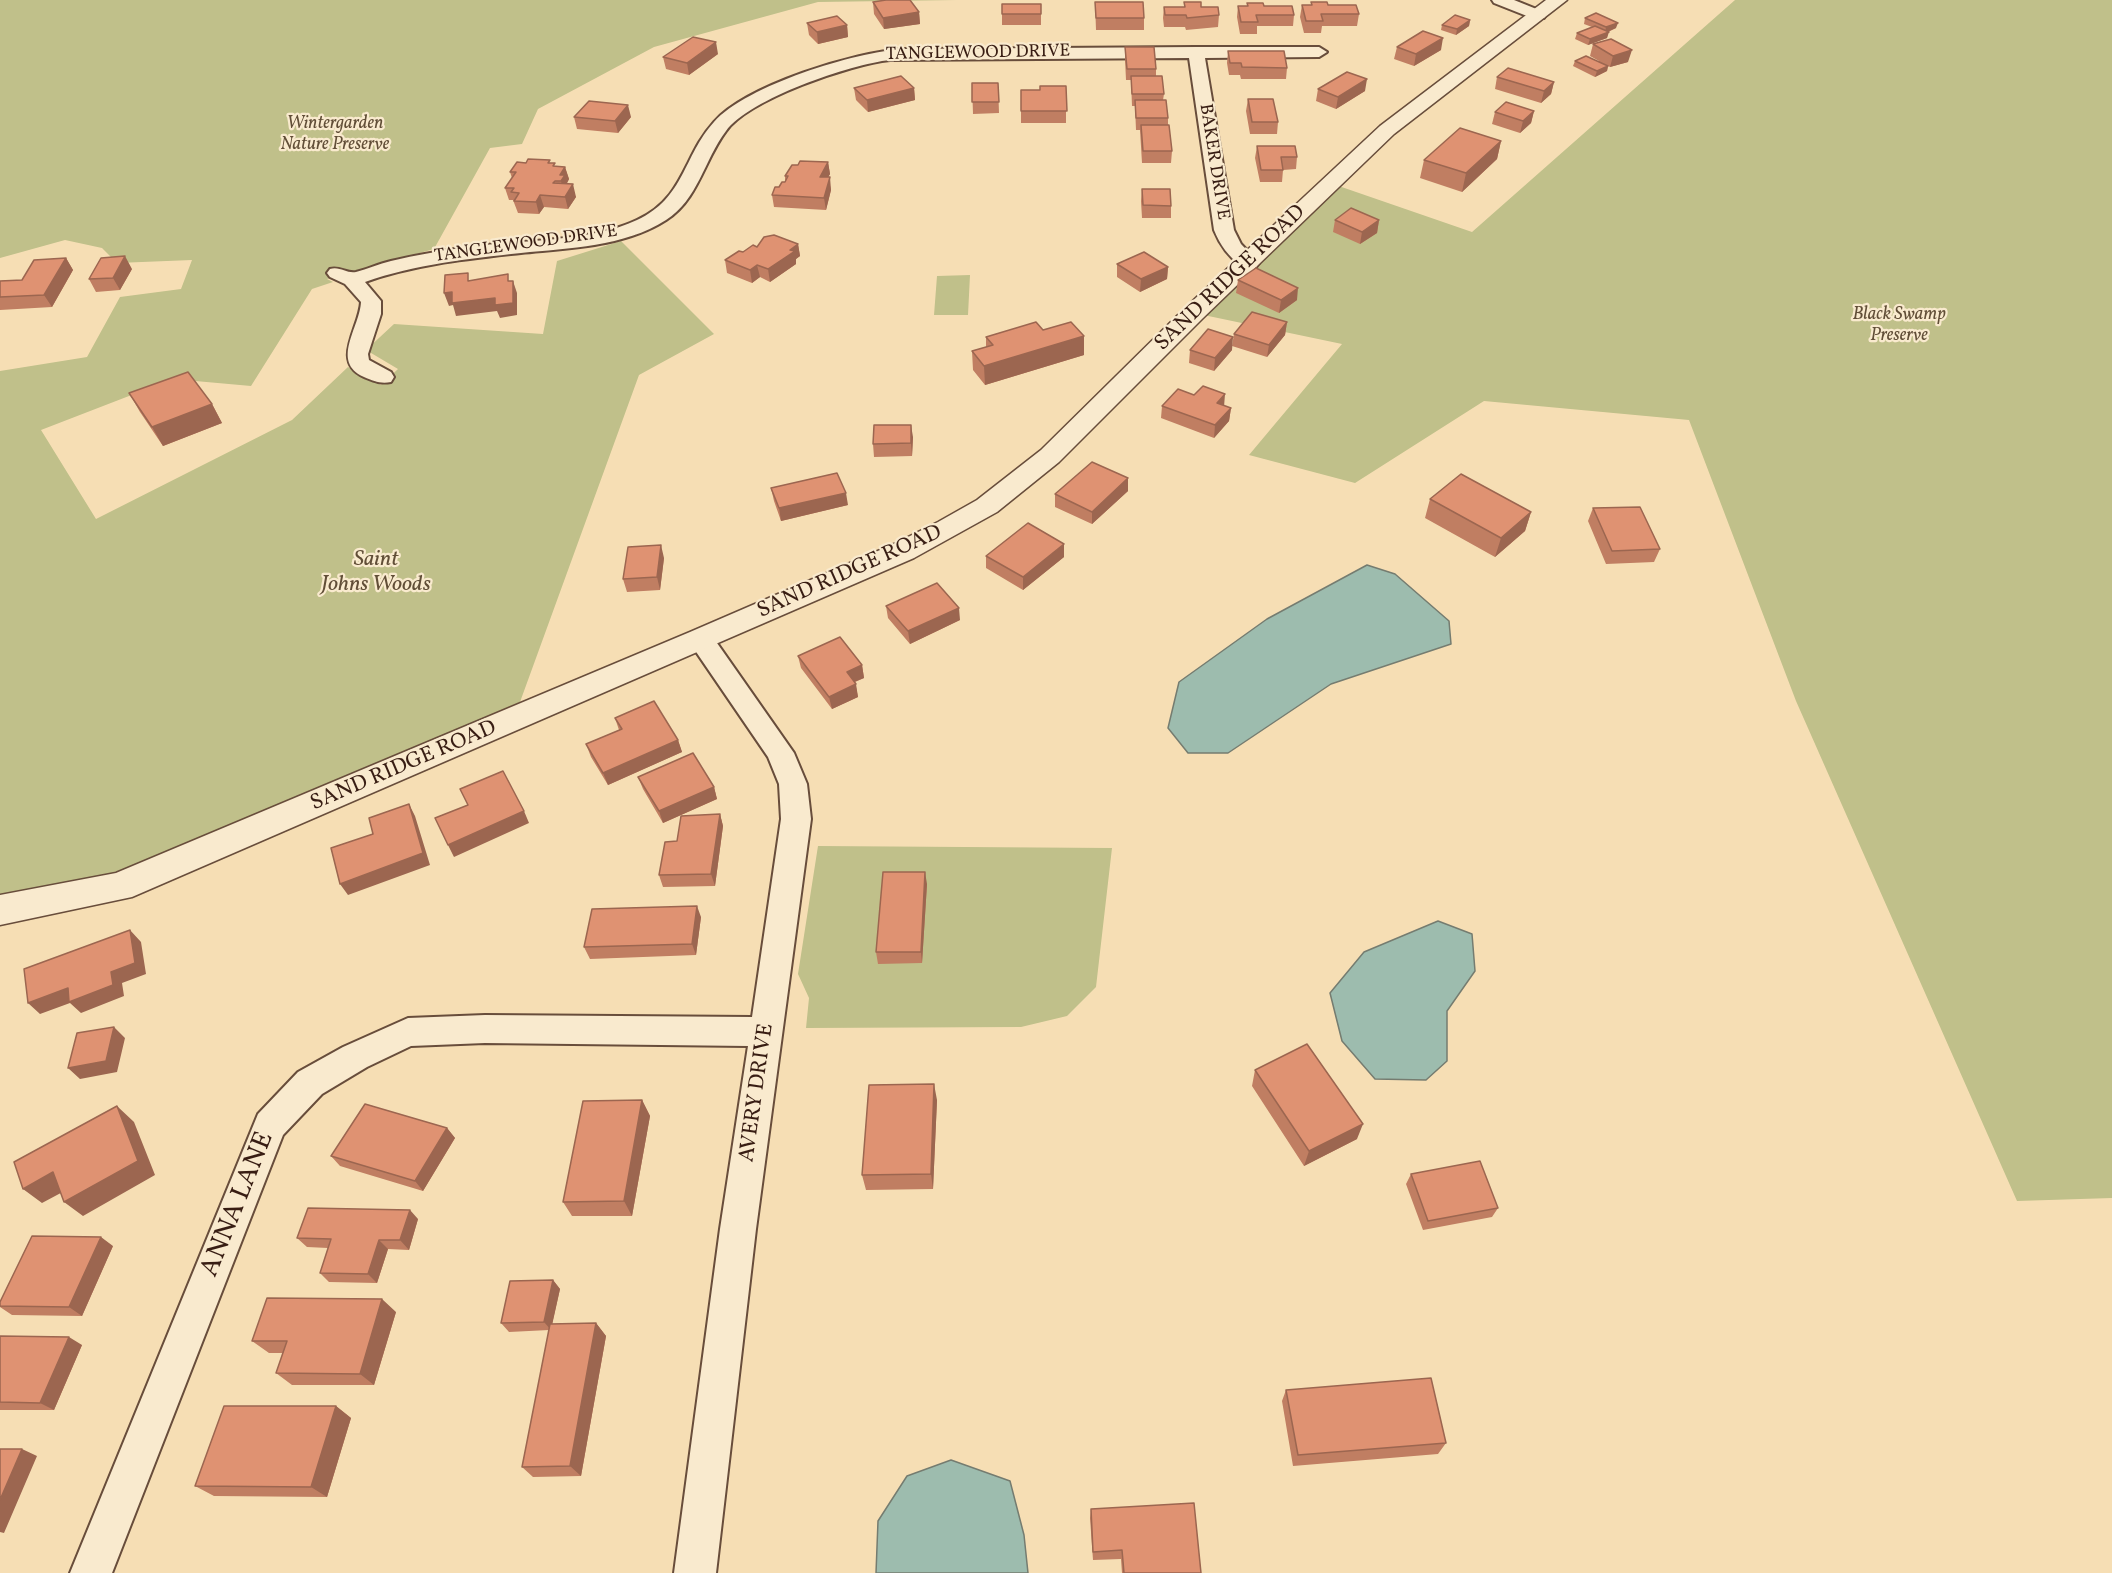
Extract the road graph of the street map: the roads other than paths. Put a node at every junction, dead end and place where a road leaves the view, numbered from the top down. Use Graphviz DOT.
graph roads {
  1 [pos="1500,0"];
  2 [pos="1548,7"];
  3 [pos="1196,52"];
  4 [pos="1318,52"];
  5 [pos="1249,263"];
  6 [pos="383,377"];
  7 [pos="701,640"];
  8 [pos="0,910"];
  9 [pos="767,1032"];
  10 [pos="91,1573"];
  11 [pos="695,1573"];
  1 -- 2 [label="street"];
  2 -- 5 [label="street, SAND RIDGE ROAD"];
  3 -- 4 [label="street, TANGLEWOOD DRIVE"];
  3 -- 5 [label="street, BAKER DRIVE"];
  3 -- 6 [label="street, TANGLEWOOD DRIVE"];
  5 -- 7 [label="street, SAND RIDGE ROAD"];
  7 -- 8 [label="street, SAND RIDGE ROAD"];
  7 -- 9 [label="street, AVERY DRIVE"];
  9 -- 10 [label="street, ANNA LANE"];
  9 -- 11 [label="street, AVERY DRIVE"];
}
